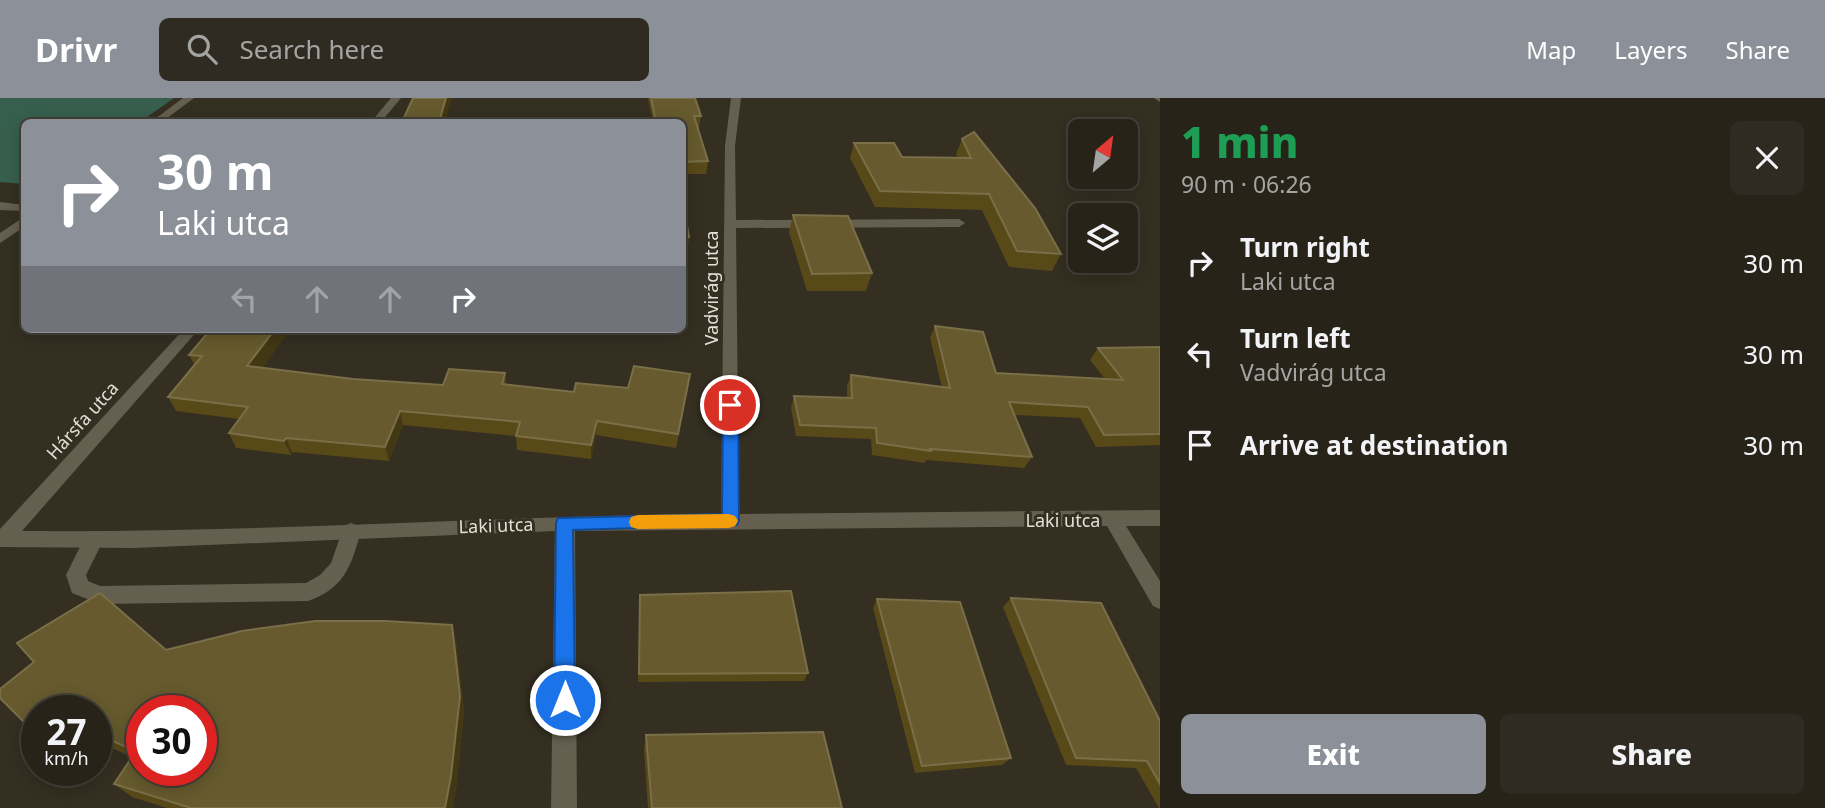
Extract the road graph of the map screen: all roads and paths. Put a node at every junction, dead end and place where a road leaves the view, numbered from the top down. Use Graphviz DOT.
graph roads {
  1 [pos="189,98"];
  2 [pos="396,98"];
  3 [pos="736,98"];
  4 [pos="160,119"];
  5 [pos="378,119"];
  6 [pos="0,206"];
  7 [pos="21,208"];
  8 [pos="21,222"];
  9 [pos="959,223"];
  10 [pos="730,224"];
  11 [pos="0,239"];
  12 [pos="188,333"];
  13 [pos="1160,518"];
  14 [pos="1113,520"];
  15 [pos="730,521"];
  16 [pos="565,523"];
  17 [pos="351,531"];
  18 [pos="2,539"];
  19 [pos="94,539"];
  20 [pos="1160,600"];
  21 [pos="564,808"];
  1 -- 4 [label="street"];
  2 -- 5 [label="street"];
  3 -- 10 [label="street, Vadvirág utca"];
  6 -- 7 [label="street"];
  8 -- 11 [label="street"];
  9 -- 10 [label="street"];
  10 -- 15 [label="street, Vadvirág utca"];
  12 -- 18 [label="street, Hársfa utca"];
  13 -- 14 [label="street, Laki utca"];
  14 -- 15 [label="street, Laki utca"];
  14 -- 20 [label="street"];
  15 -- 16 [label="street, Laki utca"];
  16 -- 17 [label="street, Laki utca"];
  16 -- 21 [label="street"];
  17 -- 19 [label="street, Laki utca"];
  17 -- 19 [label="street"];
  18 -- 19 [label="street, Laki utca"];
}
